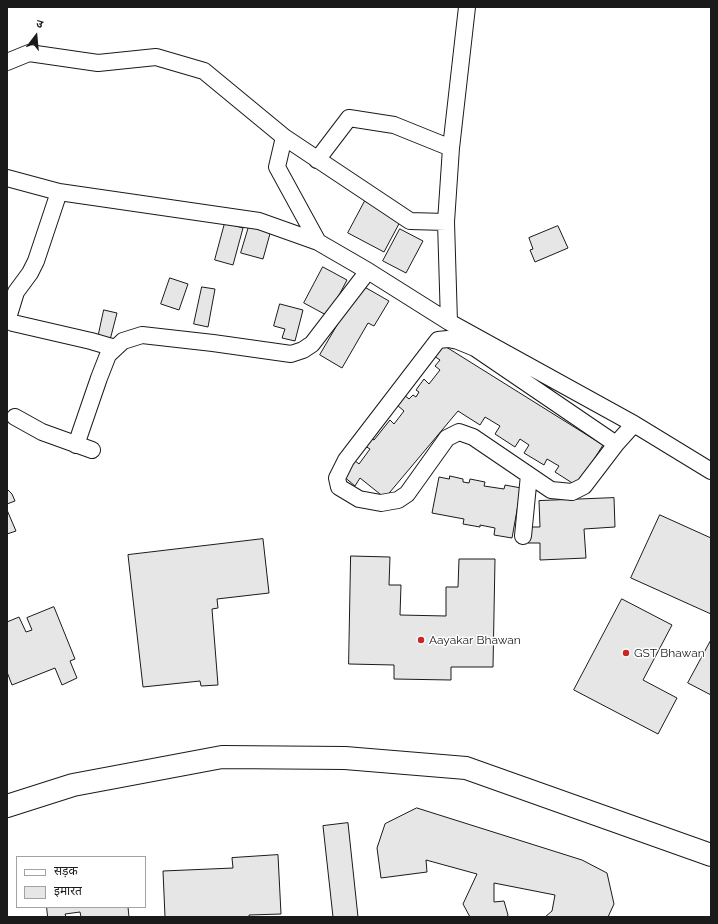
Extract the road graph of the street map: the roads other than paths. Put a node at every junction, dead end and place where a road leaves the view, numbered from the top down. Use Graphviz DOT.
graph roads {
  1 [pos="467,7"];
  2 [pos="7,62"];
  3 [pos="284,137"];
  4 [pos="451,148"];
  5 [pos="317,160"];
  6 [pos="7,178"];
  7 [pos="59,192"];
  8 [pos="446,222"];
  9 [pos="318,242"];
  10 [pos="368,272"];
  11 [pos="11,291"];
  12 [pos="449,322"];
  13 [pos="115,348"];
  14 [pos="15,417"];
  15 [pos="634,424"];
  16 [pos="616,444"];
  17 [pos="76,445"];
  18 [pos="92,450"];
  19 [pos="711,472"];
  20 [pos="529,475"];
  21 [pos="523,536"];
  22 [pos="7,806"];
  23 [pos="711,855"];
  1 -- 4 [label="street"];
  2 -- 3 [label="street"];
  3 -- 5 [label="street"];
  3 -- 9 [label="street"];
  4 -- 5 [label="street"];
  4 -- 8 [label="street"];
  5 -- 8 [label="street"];
  6 -- 7 [label="street"];
  7 -- 9 [label="street"];
  7 -- 11 [label="street"];
  8 -- 12 [label="street"];
  9 -- 10 [label="street"];
  10 -- 12 [label="street"];
  10 -- 13 [label="street"];
  11 -- 13 [label="street"];
  12 -- 15 [label="street"];
  13 -- 17 [label="street"];
  14 -- 17 [label="street"];
  15 -- 16 [label="street"];
  15 -- 19 [label="street"];
  16 -- 20 [label="street"];
  16 -- 20 [label="street"];
  17 -- 18 [label="street"];
  20 -- 21 [label="street"];
  22 -- 23 [label="street"];
}
